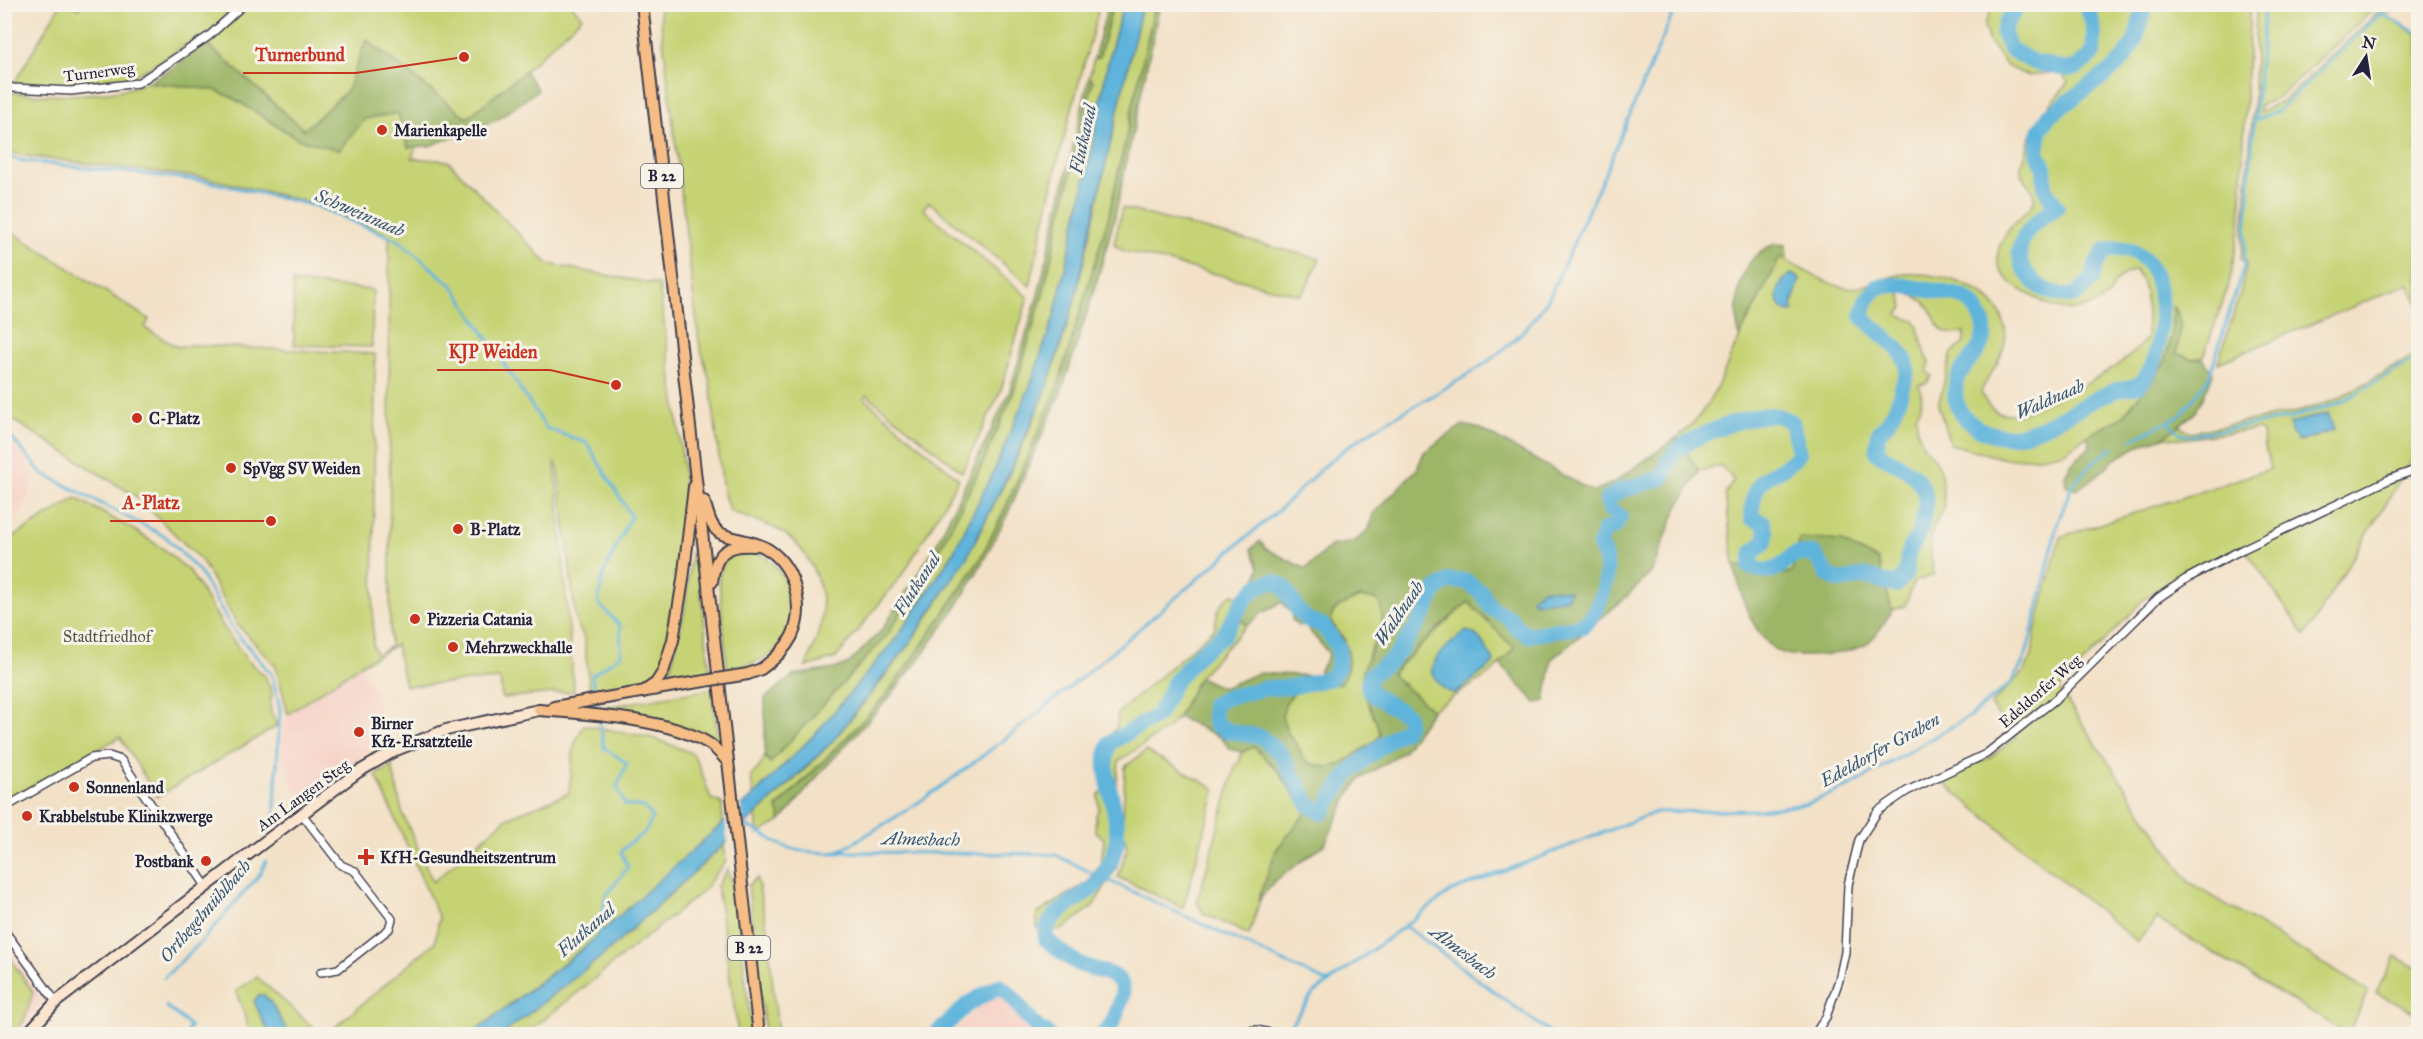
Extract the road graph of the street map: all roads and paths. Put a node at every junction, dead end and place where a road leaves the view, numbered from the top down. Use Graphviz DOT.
graph roads {
  1 [pos="244,4"];
  2 [pos="642,4"];
  3 [pos="4,86"];
  4 [pos="2418,469"];
  5 [pos="697,475"];
  6 [pos="764,547"];
  7 [pos="711,606"];
  8 [pos="643,692"];
  9 [pos="571,708"];
  10 [pos="538,710"];
  11 [pos="728,762"];
  12 [pos="4,808"];
  13 [pos="302,814"];
  14 [pos="206,886"];
  15 [pos="4,930"];
  16 [pos="321,972"];
  17 [pos="56,1002"];
  18 [pos="27,1035"];
  19 [pos="759,1035"];
  20 [pos="1225,1035"];
  21 [pos="1276,1035"];
  22 [pos="1815,1035"];
  1 -- 3 [label="street, Turnerweg"];
  2 -- 5 [label="main road, B 22"];
  4 -- 22 [label="street, Edeldorfer Weg"];
  5 -- 6 [label="main road"];
  5 -- 7 [label="main road, B 22"];
  5 -- 8 [label="main road, B 22"];
  6 -- 7 [label="main road"];
  6 -- 8 [label="main road, bridge"];
  7 -- 11 [label="main road, B 22"];
  8 -- 9 [label="main road"];
  9 -- 10 [label="main road"];
  9 -- 11 [label="main road"];
  10 -- 13 [label="street, Am Langen Steg"];
  11 -- 19 [label="main road, B 22"];
  12 -- 14 [label="street"];
  13 -- 14 [label="street, Am Langen Steg"];
  13 -- 16 [label="street"];
  14 -- 17 [label="street, Am Langen Steg"];
  15 -- 17 [label="street"];
  17 -- 18 [label="street, Am Langen Steg"];
  20 -- 21 [label="street"];
}
